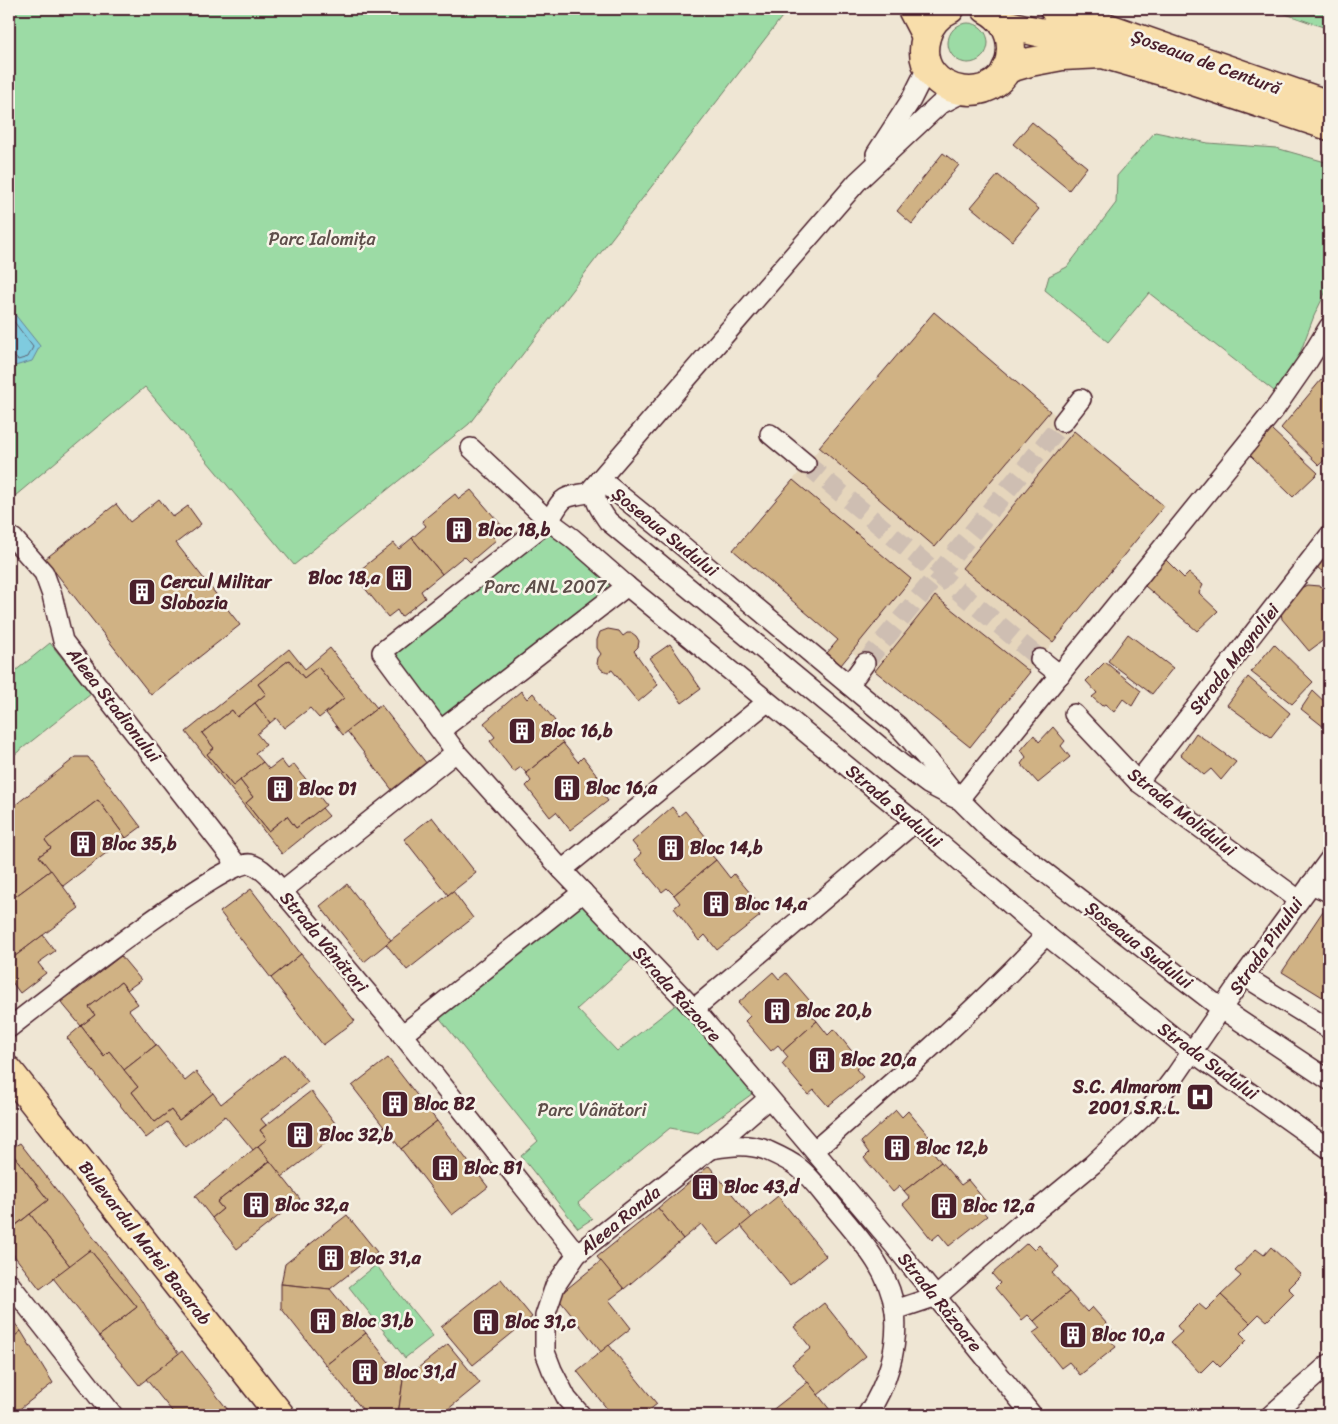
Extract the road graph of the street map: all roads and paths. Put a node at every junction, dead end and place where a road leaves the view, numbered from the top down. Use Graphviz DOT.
graph roads {
  1 [pos="912,9"];
  2 [pos="950,9"];
  3 [pos="1054,9"];
  4 [pos="995,16"];
  5 [pos="926,36"];
  6 [pos="928,66"];
  7 [pos="1006,70"];
  8 [pos="1271,86"];
  9 [pos="964,92"];
  10 [pos="1329,105"];
  11 [pos="1329,126"];
  12 [pos="857,182"];
  13 [pos="1329,328"];
  14 [pos="1081,399"];
  15 [pos="1063,422"];
  16 [pos="770,434"];
  17 [pos="471,448"];
  18 [pos="806,464"];
  19 [pos="600,479"];
  20 [pos="548,521"];
  21 [pos="9,536"];
  22 [pos="1329,536"];
  23 [pos="627,586"];
  24 [pos="1040,659"];
  25 [pos="866,663"];
  26 [pos="1060,675"];
  27 [pos="849,685"];
  28 [pos="767,702"];
  29 [pos="1074,714"];
  30 [pos="441,730"];
  31 [pos="456,752"];
  32 [pos="1138,782"];
  33 [pos="959,799"];
  34 [pos="914,822"];
  35 [pos="1329,860"];
  36 [pos="238,866"];
  37 [pos="562,870"];
  38 [pos="1311,884"];
  39 [pos="282,891"];
  40 [pos="583,892"];
  41 [pos="1329,892"];
  42 [pos="1299,900"];
  43 [pos="1046,935"];
  44 [pos="1244,976"];
  45 [pos="694,1009"];
  46 [pos="1222,1009"];
  47 [pos="9,1028"];
  48 [pos="1329,1029"];
  49 [pos="402,1035"];
  50 [pos="1191,1051"];
  51 [pos="9,1071"];
  52 [pos="1329,1080"];
  53 [pos="769,1098"];
  54 [pos="710,1149"];
  55 [pos="1329,1149"];
  56 [pos="815,1150"];
  57 [pos="577,1254"];
  58 [pos="9,1283"];
  59 [pos="937,1296"];
  60 [pos="895,1310"];
  61 [pos="1329,1364"];
  62 [pos="113,1415"];
  63 [pos="280,1415"];
  64 [pos="581,1415"];
  65 [pos="867,1415"];
  66 [pos="1032,1415"];
  67 [pos="1271,1415"];
  1 -- 5 [label="main road"];
  2 -- 5 [label="main road"];
  3 -- 8 [label="main road, Șoseaua de Centură"];
  4 -- 7 [label="main road"];
  4 -- 8 [label="main road"];
  5 -- 6 [label="main road"];
  6 -- 9 [label="main road"];
  6 -- 12 [label="street"];
  7 -- 9 [label="main road"];
  7 -- 11 [label="main road, Șoseaua de Centură"];
  8 -- 10 [label="main road, Șoseaua de Centură"];
  9 -- 12 [label="street"];
  12 -- 19 [label="street"];
  13 -- 26 [label="street"];
  14 -- 15 [label="street"];
  16 -- 18 [label="street"];
  17 -- 20 [label="street, Strada Sudului"];
  19 -- 20 [label="street"];
  19 -- 27 [label="street, Șoseaua Sudului"];
  19 -- 33 [label="street, Șoseaua Sudului"];
  20 -- 23 [label="street, Strada Sudului"];
  20 -- 30 [label="street, Strada Răzoare"];
  21 -- 36 [label="street, Aleea Stadionului"];
  22 -- 32 [label="street, Strada Magnoliei"];
  23 -- 28 [label="street, Strada Sudului"];
  23 -- 30 [label="street"];
  24 -- 26 [label="street"];
  25 -- 27 [label="street"];
  26 -- 33 [label="street"];
  27 -- 33 [label="street, Șoseaua Sudului"];
  28 -- 34 [label="street, Strada Sudului"];
  28 -- 37 [label="street"];
  29 -- 32 [label="street, Strada Molidului"];
  30 -- 31 [label="street, Strada Răzoare"];
  31 -- 37 [label="street, Strada Răzoare"];
  31 -- 39 [label="street"];
  32 -- 42 [label="street, Strada Molidului"];
  33 -- 46 [label="street, Șoseaua Sudului"];
  34 -- 43 [label="street, Strada Sudului"];
  34 -- 45 [label="street"];
  35 -- 38 [label="street, Strada Pinului"];
  36 -- 39 [label="street, Strada Vânători"];
  36 -- 47 [label="street"];
  37 -- 40 [label="street, Strada Răzoare"];
  38 -- 41 [label="street"];
  38 -- 42 [label="street, Strada Pinului"];
  39 -- 49 [label="street, Strada Vânători"];
  40 -- 45 [label="street, Strada Răzoare"];
  40 -- 49 [label="street"];
  42 -- 44 [label="street, Strada Pinului"];
  43 -- 50 [label="street, Strada Sudului"];
  43 -- 56 [label="street"];
  44 -- 46 [label="street, Strada Pinului"];
  44 -- 48 [label="street"];
  45 -- 53 [label="street, Strada Răzoare"];
  46 -- 50 [label="street, Strada Pinului"];
  46 -- 52 [label="street, Șoseaua Sudului"];
  49 -- 57 [label="street, Strada Vânători"];
  50 -- 55 [label="street, Strada Sudului"];
  50 -- 59 [label="street, Strada Pinului"];
  51 -- 63 [label="main road, Bulevardul Matei Basarab"];
  53 -- 54 [label="street, Aleea Ronda"];
  53 -- 56 [label="street, Strada Răzoare"];
  54 -- 57 [label="street, Aleea Ronda"];
  54 -- 60 [label="street, Aleea Ronda"];
  56 -- 59 [label="street, Strada Răzoare"];
  57 -- 64 [label="street, Aleea Ronda"];
  58 -- 62 [label="street"];
  59 -- 60 [label="street"];
  59 -- 66 [label="street, Strada Răzoare"];
  60 -- 65 [label="street, Aleea Ronda"];
  61 -- 67 [label="street"];
}
